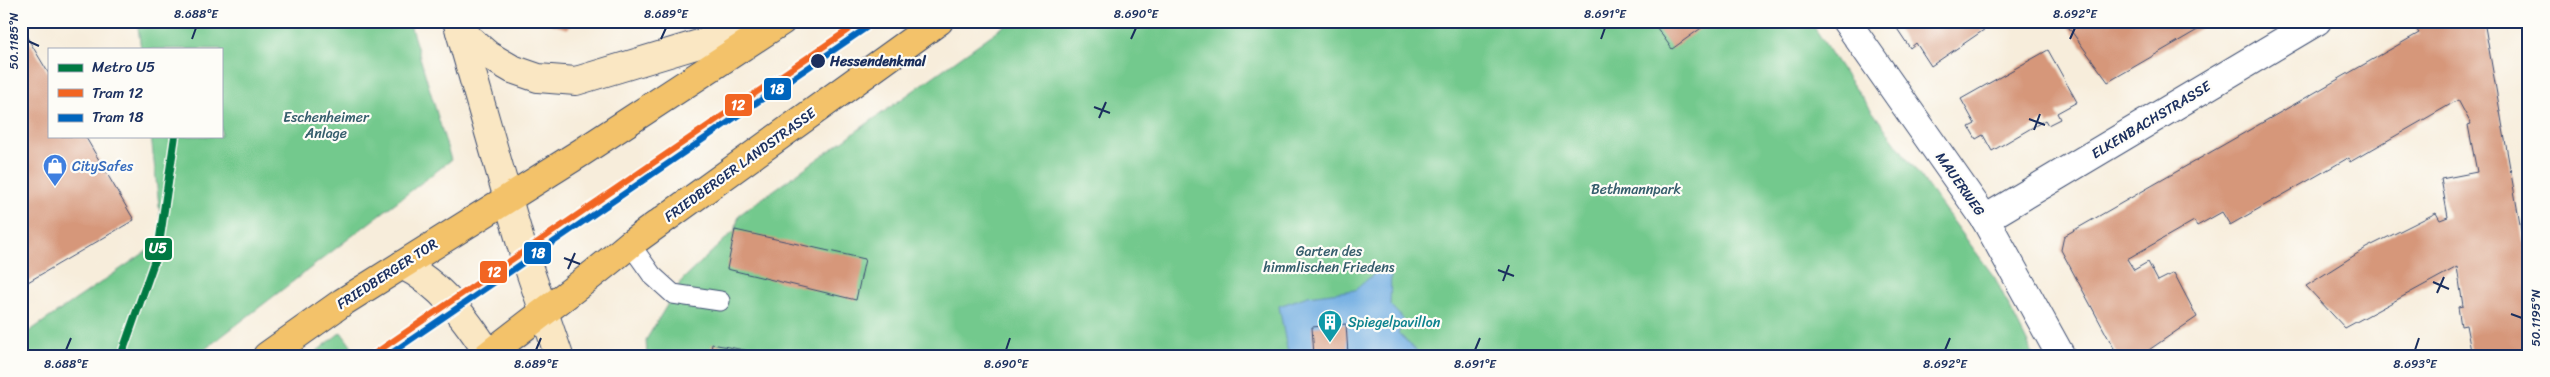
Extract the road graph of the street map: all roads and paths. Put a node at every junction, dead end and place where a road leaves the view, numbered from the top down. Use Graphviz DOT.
graph roads {
  1 [pos="775,21"];
  2 [pos="782,21"];
  3 [pos="939,21"];
  4 [pos="1846,21"];
  5 [pos="2317,21"];
  6 [pos="459,26"];
  7 [pos="509,197"];
  8 [pos="1985,219"];
  9 [pos="630,244"];
  10 [pos="402,264"];
  11 [pos="720,301"];
  12 [pos="543,311"];
  13 [pos="488,355"];
  14 [pos="268,356"];
  15 [pos="559,356"];
  16 [pos="2061,356"];
  1 -- 6 [label="main road"];
  2 -- 7 [label="main road"];
  3 -- 9 [label="main road, FRIEDBERGER LANDSTRASSE"];
  4 -- 8 [label="street, MAUERWEG"];
  5 -- 8 [label="street, ELKENBACHSTRASSE"];
  6 -- 7 [label="main road"];
  7 -- 10 [label="main road, FRIEDBERGER TOR"];
  7 -- 12 [label="main road"];
  8 -- 16 [label="street, MAUERWEG"];
  9 -- 11 [label="lane"];
  9 -- 12 [label="main road, FRIEDBERGER LANDSTRASSE"];
  10 -- 13 [label="main road"];
  10 -- 14 [label="main road, FRIEDBERGER TOR"];
  12 -- 13 [label="main road"];
  12 -- 15 [label="main road"];
}
